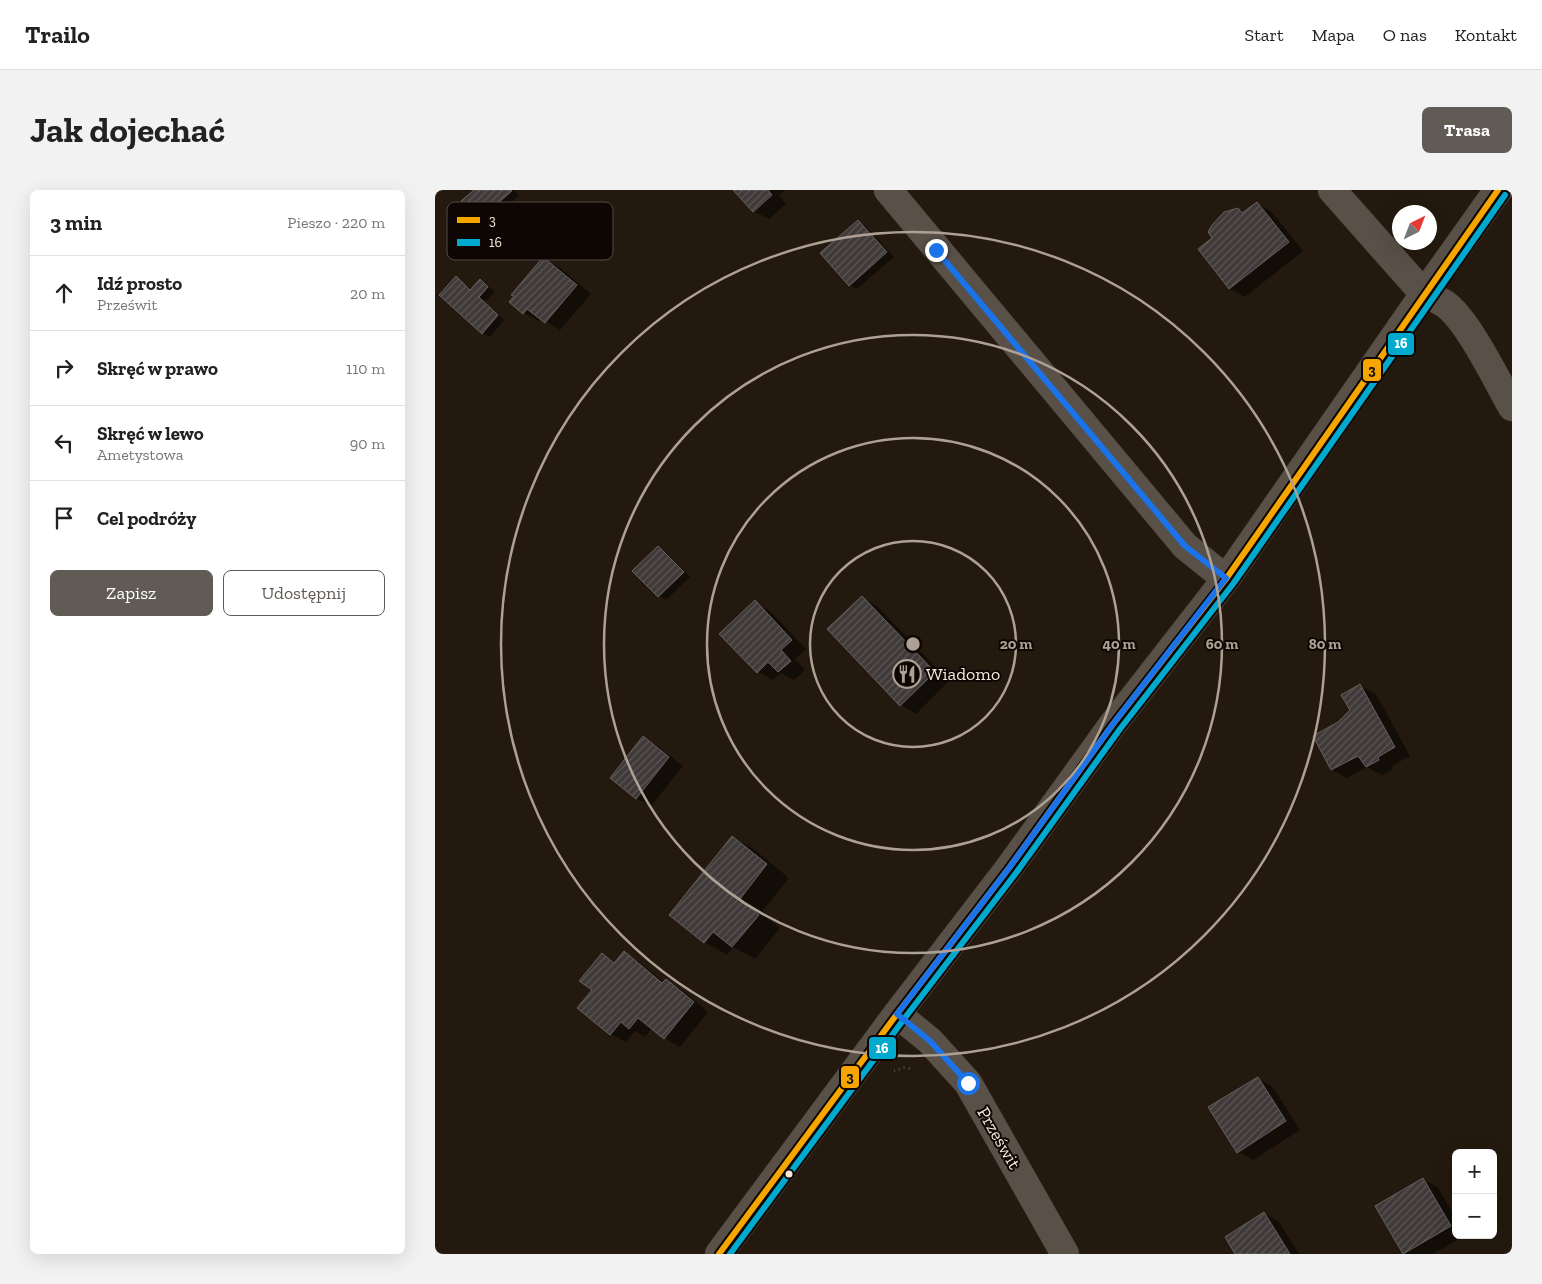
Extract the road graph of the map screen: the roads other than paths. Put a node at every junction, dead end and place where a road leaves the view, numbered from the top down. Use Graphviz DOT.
graph roads {
  1 [pos="888,190"];
  2 [pos="1332,190"];
  3 [pos="1498,190"];
  4 [pos="1443,268"];
  5 [pos="1424,294"];
  6 [pos="1512,384"];
  7 [pos="1512,407"];
  8 [pos="1226,578"];
  9 [pos="897,1014"];
  10 [pos="719,1254"];
  11 [pos="1065,1254"];
  1 -- 8 [label="street"];
  2 -- 5 [label="street"];
  3 -- 4 [label="street"];
  4 -- 5 [label="street"];
  4 -- 6 [label="street"];
  5 -- 7 [label="street"];
  5 -- 8 [label="street"];
  8 -- 9 [label="street"];
  9 -- 10 [label="street"];
  9 -- 11 [label="street, Prześwit"];
}
